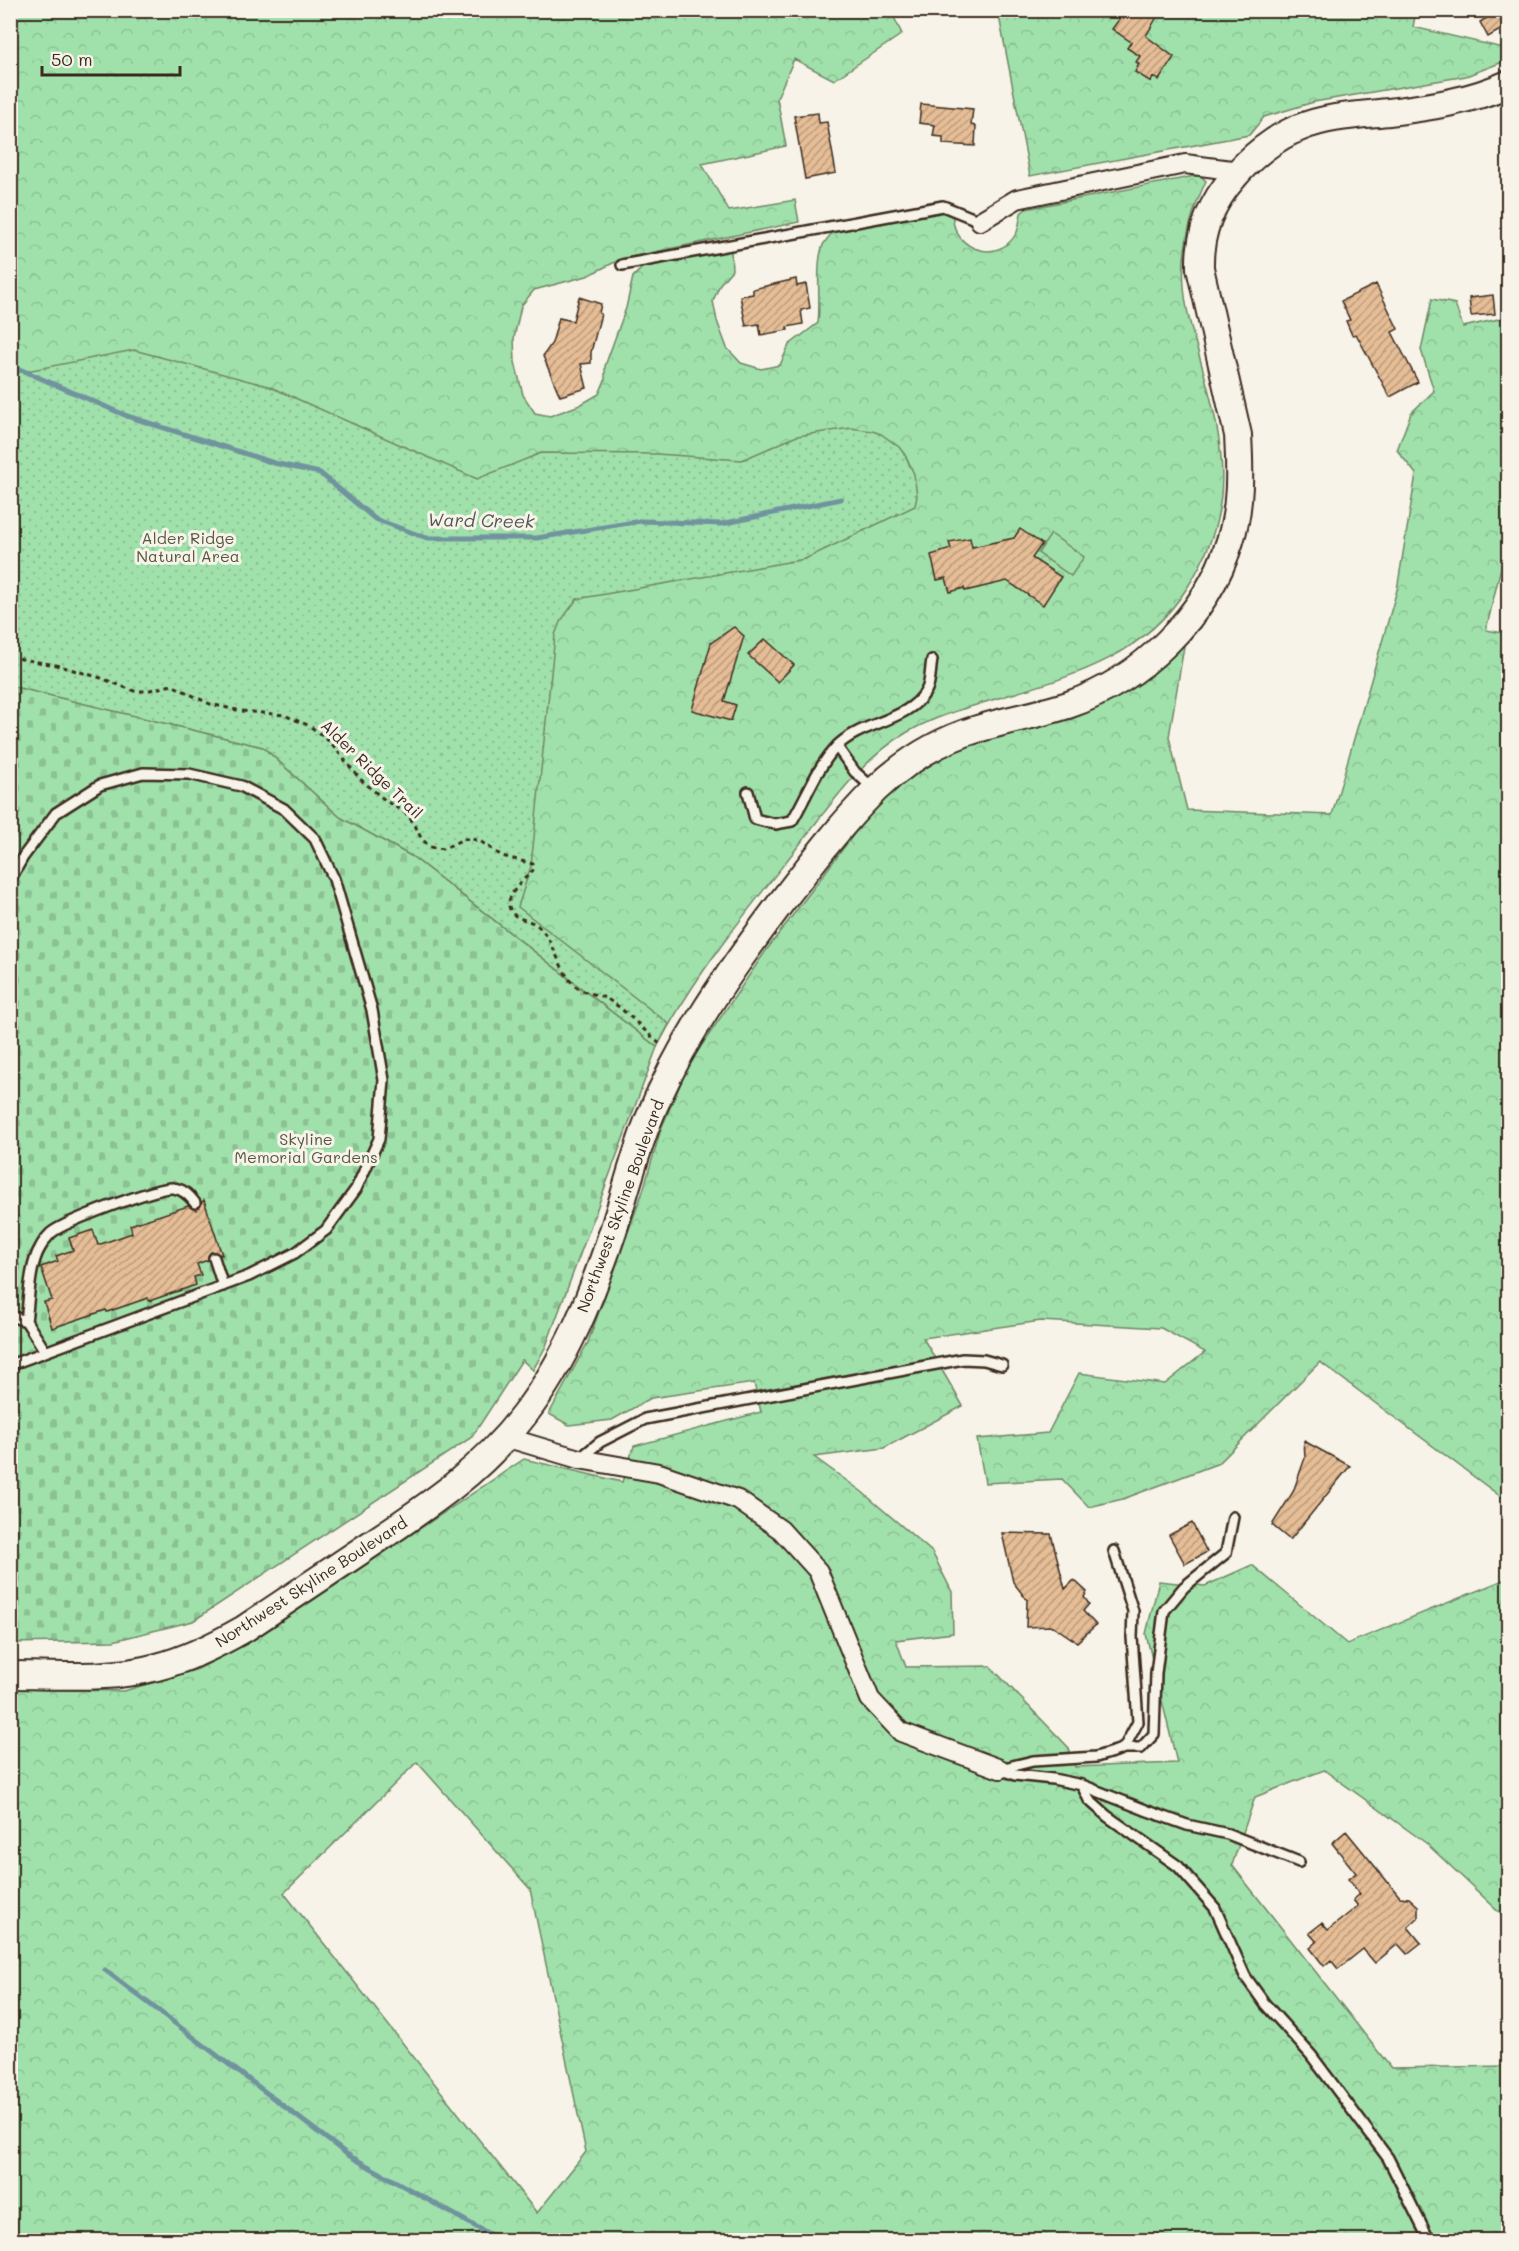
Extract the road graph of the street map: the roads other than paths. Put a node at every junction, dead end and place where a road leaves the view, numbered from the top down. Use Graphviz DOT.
graph roads {
  1 [pos="1509,84"];
  2 [pos="1239,171"];
  3 [pos="980,221"];
  4 [pos="622,265"];
  5 [pos="932,660"];
  6 [pos="837,747"];
  7 [pos="875,790"];
  8 [pos="748,792"];
  9 [pos="10,880"];
  10 [pos="195,1203"];
  11 [pos="213,1258"];
  12 [pos="223,1286"];
  13 [pos="10,1316"];
  14 [pos="26,1321"];
  15 [pos="45,1351"];
  16 [pos="10,1365"];
  17 [pos="1002,1365"];
  18 [pos="505,1437"];
  19 [pos="579,1459"];
  20 [pos="1233,1517"];
  21 [pos="1114,1551"];
  22 [pos="10,1675"];
  23 [pos="1124,1748"];
  24 [pos="1000,1769"];
  25 [pos="1082,1785"];
  26 [pos="1299,1862"];
  27 [pos="1429,2241"];
  1 -- 2 [label="main road, Northwest Skyline Boulevard"];
  2 -- 3 [label="street"];
  2 -- 7 [label="main road, Northwest Skyline Boulevard"];
  3 -- 4 [label="lane"];
  5 -- 6 [label="lane"];
  6 -- 7 [label="lane"];
  6 -- 8 [label="lane"];
  7 -- 18 [label="main road, Northwest Skyline Boulevard"];
  9 -- 12 [label="lane"];
  10 -- 14 [label="lane"];
  11 -- 12 [label="lane"];
  12 -- 15 [label="lane"];
  13 -- 14 [label="lane"];
  14 -- 15 [label="lane"];
  15 -- 16 [label="lane"];
  17 -- 19 [label="lane"];
  18 -- 19 [label="street"];
  18 -- 22 [label="main road, Northwest Skyline Boulevard"];
  19 -- 24 [label="street"];
  20 -- 23 [label="lane"];
  21 -- 23 [label="lane"];
  23 -- 24 [label="lane"];
  24 -- 25 [label="lane"];
  25 -- 26 [label="lane"];
  25 -- 27 [label="lane"];
}
